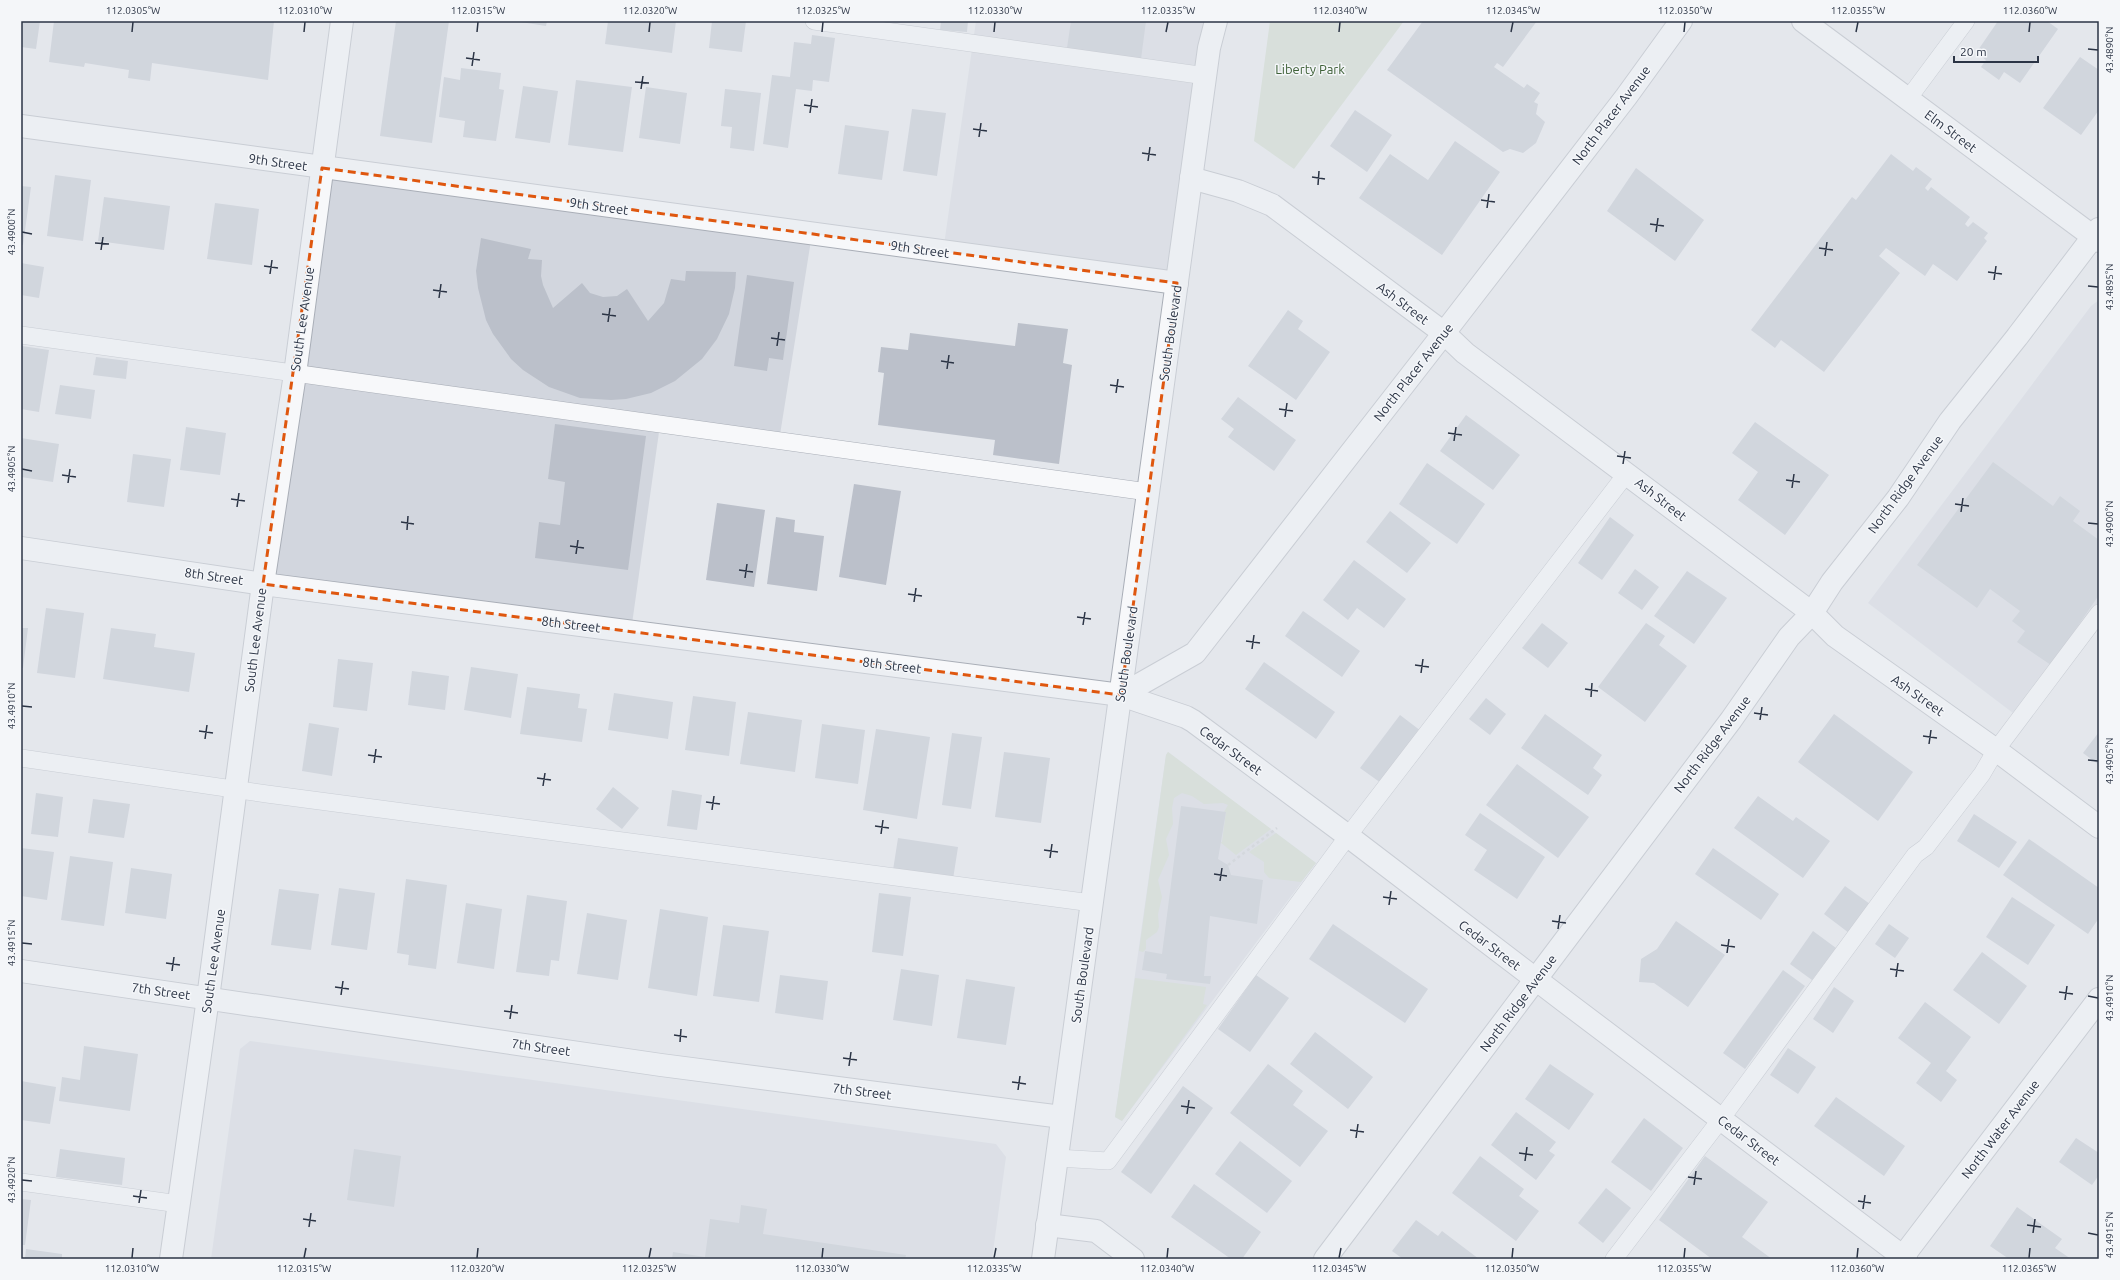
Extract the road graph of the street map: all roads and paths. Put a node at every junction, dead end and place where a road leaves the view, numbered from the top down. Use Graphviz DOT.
graph roads {
  1 [pos="342,21"];
  2 [pos="814,21"];
  3 [pos="1209,21"];
  4 [pos="1216,21"];
  5 [pos="1680,21"];
  6 [pos="1803,21"];
  7 [pos="1966,21"];
  8 [pos="1209,48"];
  9 [pos="1206,76"];
  10 [pos="1908,99"];
  11 [pos="21,126"];
  12 [pos="322,168"];
  13 [pos="1192,178"];
  14 [pos="2097,236"];
  15 [pos="1177,283"];
  16 [pos="1444,333"];
  17 [pos="21,335"];
  18 [pos="295,374"];
  19 [pos="1627,473"];
  20 [pos="1148,492"];
  21 [pos="21,548"];
  22 [pos="263,584"];
  23 [pos="1812,613"];
  24 [pos="2099,613"];
  25 [pos="1120,695"];
  26 [pos="1996,750"];
  27 [pos="21,758"];
  28 [pos="236,789"];
  29 [pos="2099,827"];
  30 [pos="1277,828"];
  31 [pos="1348,836"];
  32 [pos="1228,865"];
  33 [pos="1092,903"];
  34 [pos="21,971"];
  35 [pos="1535,979"];
  36 [pos="208,998"];
  37 [pos="2099,999"];
  38 [pos="1062,1117"];
  39 [pos="1721,1119"];
  40 [pos="1057,1158"];
  41 [pos="21,1182"];
  42 [pos="179,1204"];
  43 [pos="1047,1225"];
  44 [pos="1903,1258"];
  45 [pos="172,1259"];
  46 [pos="1043,1259"];
  47 [pos="1133,1259"];
  48 [pos="1325,1259"];
  49 [pos="1614,1259"];
  1 -- 12 [label="street, South Lee Avenue"];
  2 -- 9 [label="lane"];
  3 -- 8 [label="street, South Boulevard"];
  4 -- 8 [label="street, South Boulevard"];
  5 -- 16 [label="street, North Placer Avenue"];
  6 -- 10 [label="street, Elm Street"];
  7 -- 10 [label="lane"];
  8 -- 9 [label="street, South Boulevard"];
  9 -- 13 [label="street, South Boulevard"];
  10 -- 14 [label="street, Elm Street"];
  11 -- 12 [label="street, 9th Street"];
  12 -- 15 [label="street, 9th Street"];
  12 -- 18 [label="street, South Lee Avenue"];
  13 -- 15 [label="street, South Boulevard"];
  13 -- 16 [label="street, Ash Street"];
  14 -- 23 [label="street, North Ridge Avenue"];
  15 -- 20 [label="street, South Boulevard"];
  16 -- 19 [label="street, Ash Street"];
  16 -- 25 [label="street, North Placer Avenue"];
  17 -- 18 [label="lane"];
  18 -- 20 [label="lane"];
  18 -- 22 [label="street, South Lee Avenue"];
  19 -- 23 [label="street, Ash Street"];
  19 -- 31 [label="lane"];
  20 -- 25 [label="street, South Boulevard"];
  21 -- 22 [label="street, 8th Street"];
  22 -- 25 [label="street, 8th Street"];
  22 -- 28 [label="street, South Lee Avenue"];
  23 -- 26 [label="street, Ash Street"];
  23 -- 35 [label="street, North Ridge Avenue"];
  24 -- 26 [label="lane"];
  25 -- 31 [label="street, Cedar Street"];
  25 -- 33 [label="street, South Boulevard"];
  26 -- 29 [label="street, Ash Street"];
  26 -- 39 [label="lane"];
  27 -- 28 [label="lane"];
  28 -- 33 [label="lane"];
  28 -- 36 [label="street, South Lee Avenue"];
  30 -- 32 [label="path"];
  31 -- 35 [label="street, Cedar Street"];
  31 -- 40 [label="lane"];
  33 -- 38 [label="street, South Boulevard"];
  34 -- 36 [label="street, 7th Street"];
  35 -- 39 [label="street, Cedar Street"];
  35 -- 48 [label="street, North Ridge Avenue"];
  36 -- 38 [label="street, 7th Street"];
  36 -- 42 [label="street, South Lee Avenue"];
  37 -- 44 [label="street, North Water Avenue"];
  38 -- 40 [label="street, South Boulevard"];
  39 -- 44 [label="street, Cedar Street"];
  39 -- 49 [label="lane"];
  40 -- 43 [label="street, South Boulevard"];
  41 -- 42 [label="lane"];
  42 -- 45 [label="street, South Lee Avenue"];
  43 -- 46 [label="street, South Boulevard"];
  43 -- 47 [label="street"];
}
